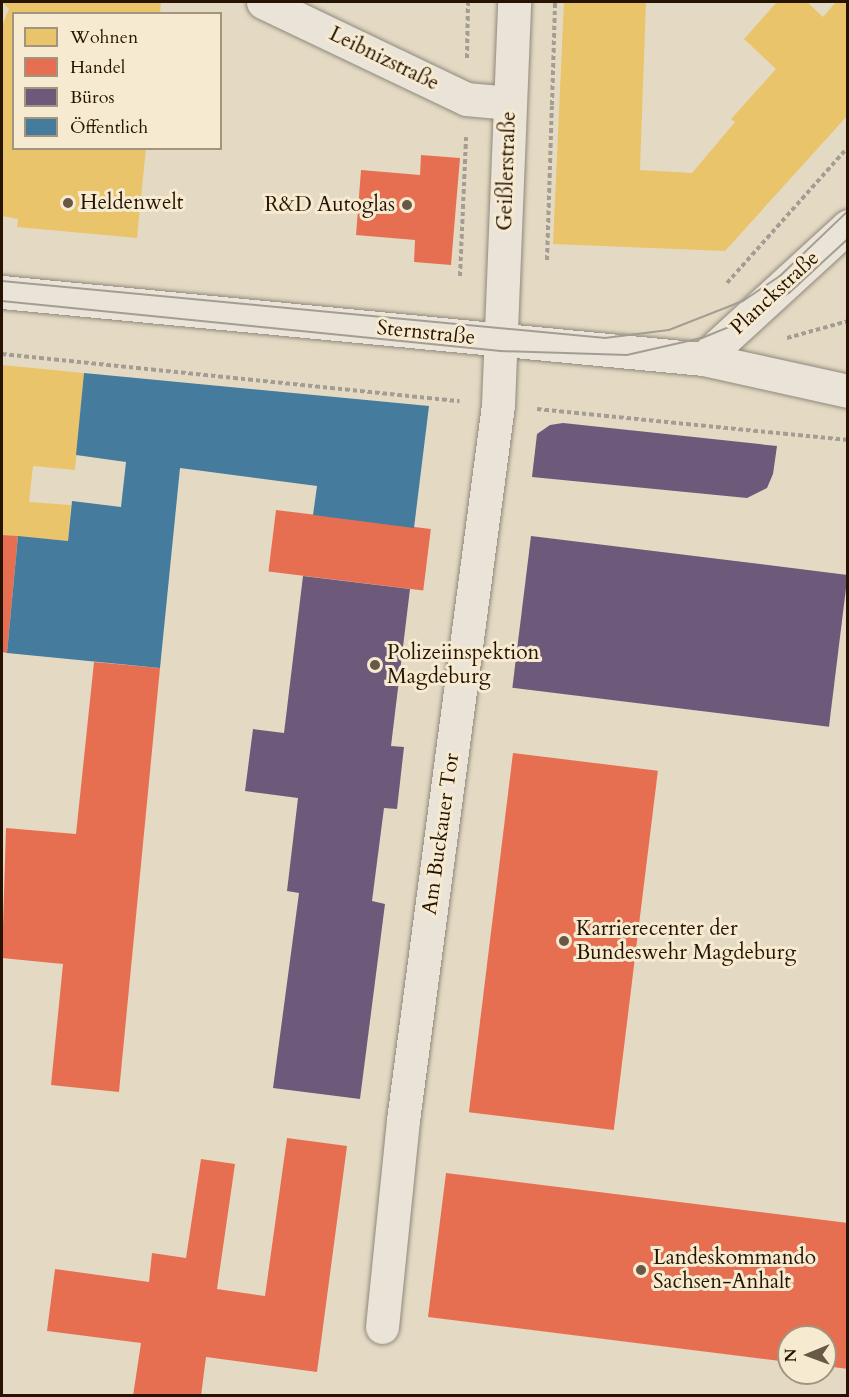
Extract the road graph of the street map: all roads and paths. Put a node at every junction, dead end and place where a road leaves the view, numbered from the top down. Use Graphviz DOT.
graph roads {
  1 [pos="263,2"];
  2 [pos="514,2"];
  3 [pos="510,103"];
  4 [pos="552,105"];
  5 [pos="848,147"];
  6 [pos="848,226"];
  7 [pos="547,260"];
  8 [pos="733,272"];
  9 [pos="2,292"];
  10 [pos="500,341"];
  11 [pos="2,354"];
  12 [pos="703,360"];
  13 [pos="848,391"];
  14 [pos="498,405"];
  15 [pos="848,440"];
  16 [pos="382,1327"];
  1 -- 3 [label="street, Leibnizstraße"];
  2 -- 3 [label="street, Geißlerstraße"];
  3 -- 10 [label="street, Geißlerstraße"];
  4 -- 7 [label="path"];
  5 -- 8 [label="path, Planckstraße"];
  6 -- 12 [label="street, Planckstraße"];
  9 -- 10 [label="street, Sternstraße"];
  10 -- 12 [label="street, Sternstraße"];
  10 -- 14 [label="street, Am Buckauer Tor"];
  11 -- 14 [label="path"];
  12 -- 13 [label="street, Sternstraße"];
  14 -- 15 [label="path"];
  14 -- 16 [label="street, Am Buckauer Tor"];
}
